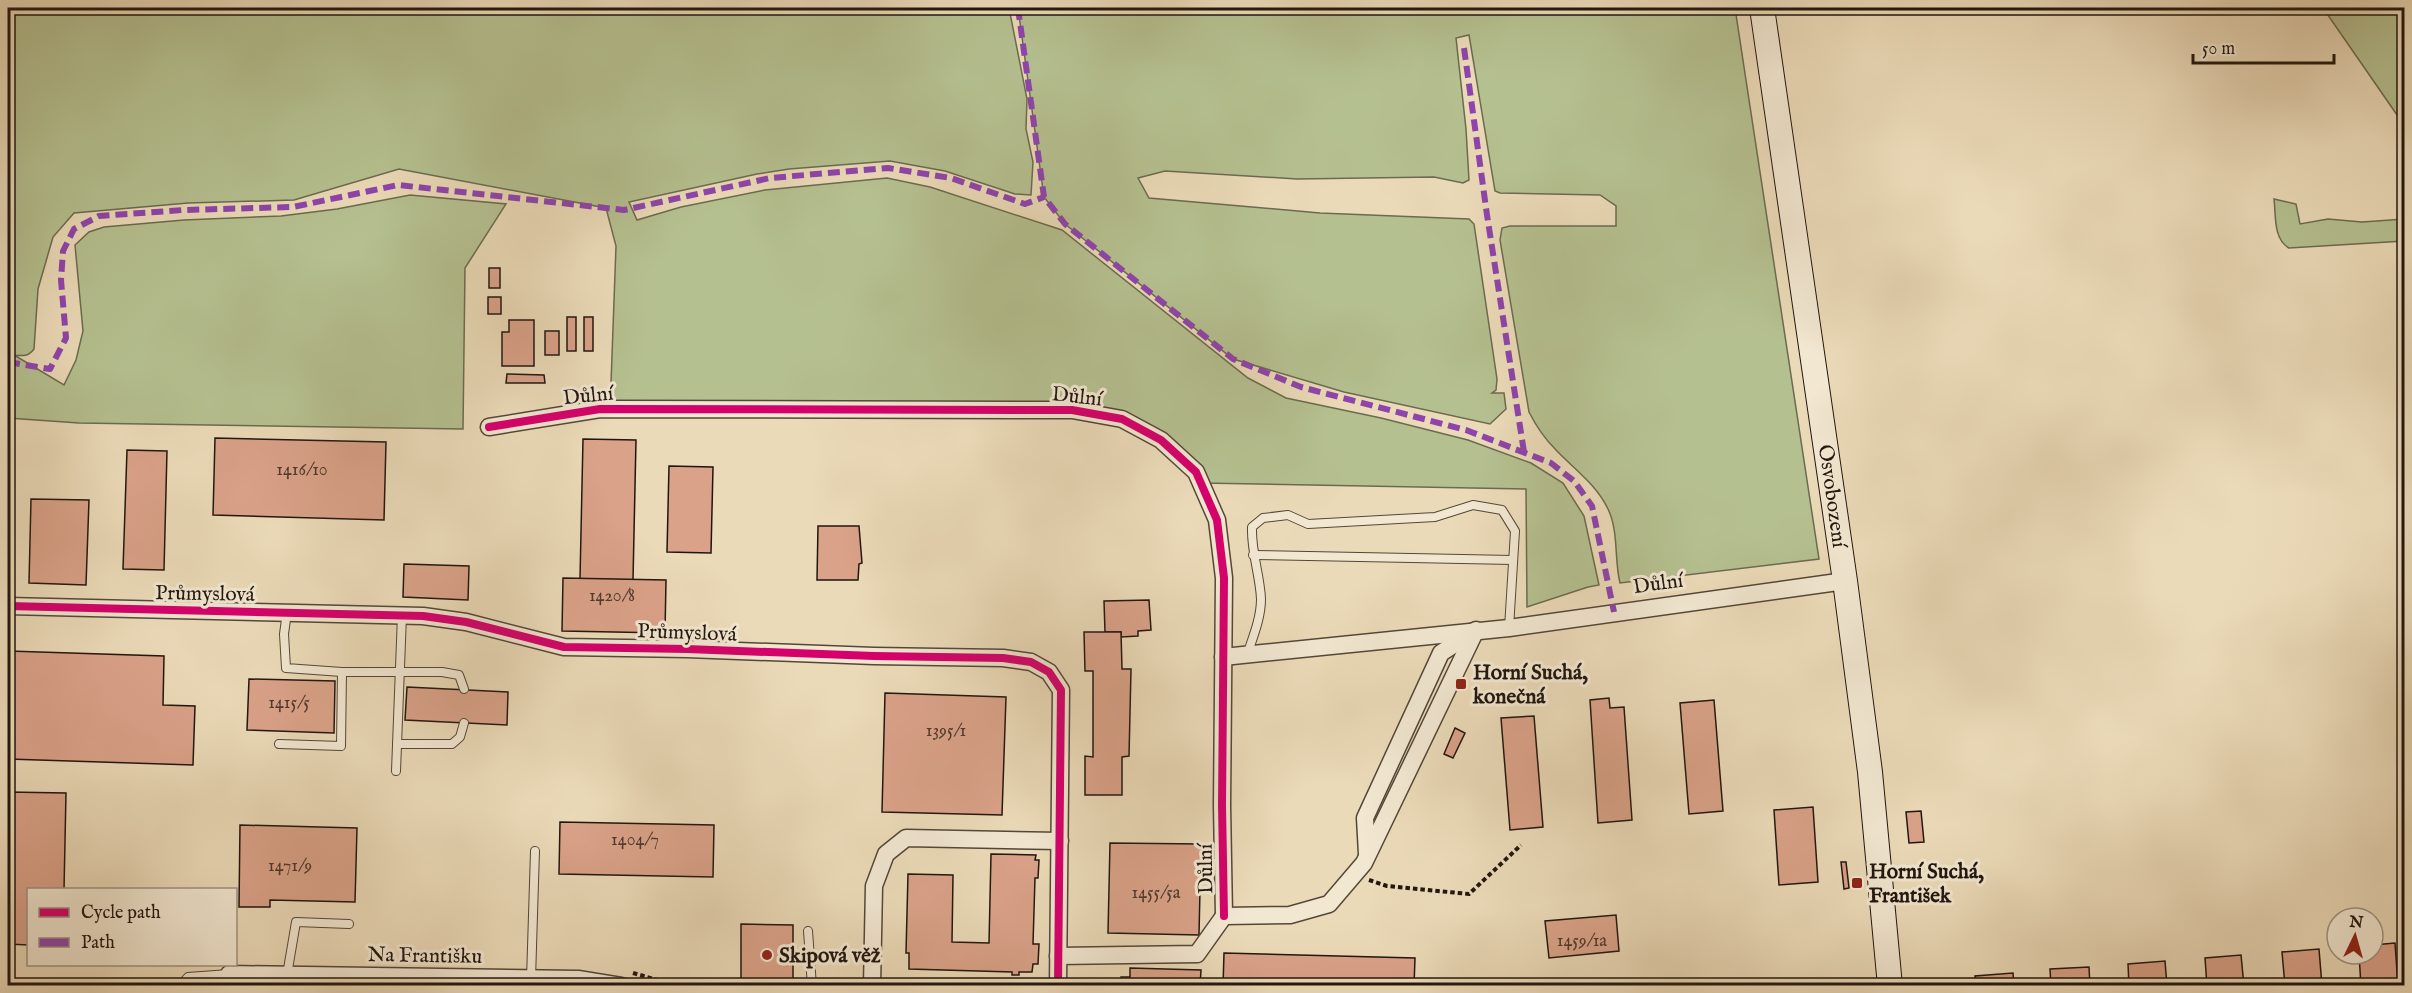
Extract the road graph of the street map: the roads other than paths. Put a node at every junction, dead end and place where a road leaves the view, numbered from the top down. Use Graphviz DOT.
graph roads {
  1 [pos="1762,8"];
  2 [pos="489,427"];
  3 [pos="1253,555"];
  4 [pos="1513,560"];
  5 [pos="1845,581"];
  6 [pos="8,606"];
  7 [pos="287,612"];
  8 [pos="402,615"];
  9 [pos="1509,628"];
  10 [pos="1476,630"];
  11 [pos="1247,655"];
  12 [pos="1224,657"];
  13 [pos="401,671"];
  14 [pos="342,672"];
  15 [pos="464,690"];
  16 [pos="464,723"];
  17 [pos="279,744"];
  18 [pos="397,744"];
  19 [pos="396,771"];
  20 [pos="1060,841"];
  21 [pos="534,850"];
  22 [pos="1224,916"];
  23 [pos="349,924"];
  24 [pos="808,932"];
  25 [pos="1058,956"];
  26 [pos="288,975"];
  27 [pos="531,979"];
  28 [pos="226,980"];
  29 [pos="462,982"];
  30 [pos="180,986"];
  31 [pos="621,986"];
  32 [pos="812,986"];
  33 [pos="872,986"];
  34 [pos="1058,986"];
  35 [pos="1890,986"];
  1 -- 5 [label="main road, Osvobození"];
  2 -- 12 [label="street, Důlní"];
  3 -- 4 [label="lane"];
  3 -- 4 [label="lane"];
  3 -- 11 [label="lane"];
  4 -- 9 [label="lane"];
  5 -- 9 [label="street, Důlní"];
  5 -- 35 [label="main road, Osvobození"];
  6 -- 7 [label="street, Průmyslová"];
  7 -- 8 [label="street, Průmyslová"];
  7 -- 14 [label="lane"];
  8 -- 13 [label="lane"];
  8 -- 20 [label="street, Průmyslová"];
  9 -- 10 [label="street, Důlní"];
  10 -- 11 [label="street, Důlní"];
  10 -- 22 [label="street, Důlní"];
  11 -- 12 [label="street, Důlní"];
  12 -- 22 [label="street, Důlní"];
  13 -- 14 [label="lane"];
  13 -- 15 [label="lane"];
  13 -- 18 [label="lane"];
  14 -- 17 [label="lane"];
  16 -- 18 [label="lane"];
  18 -- 19 [label="lane"];
  20 -- 25 [label="street, Průmyslová"];
  20 -- 33 [label="street"];
  21 -- 27 [label="lane"];
  22 -- 25 [label="street"];
  23 -- 26 [label="lane"];
  24 -- 32 [label="lane"];
  25 -- 34 [label="street, Průmyslová"];
  26 -- 28 [label="street, Na Františku"];
  26 -- 29 [label="street, Na Františku"];
  27 -- 29 [label="street, Na Františku"];
  27 -- 31 [label="street, Na Františku"];
  28 -- 30 [label="lane"];
}
